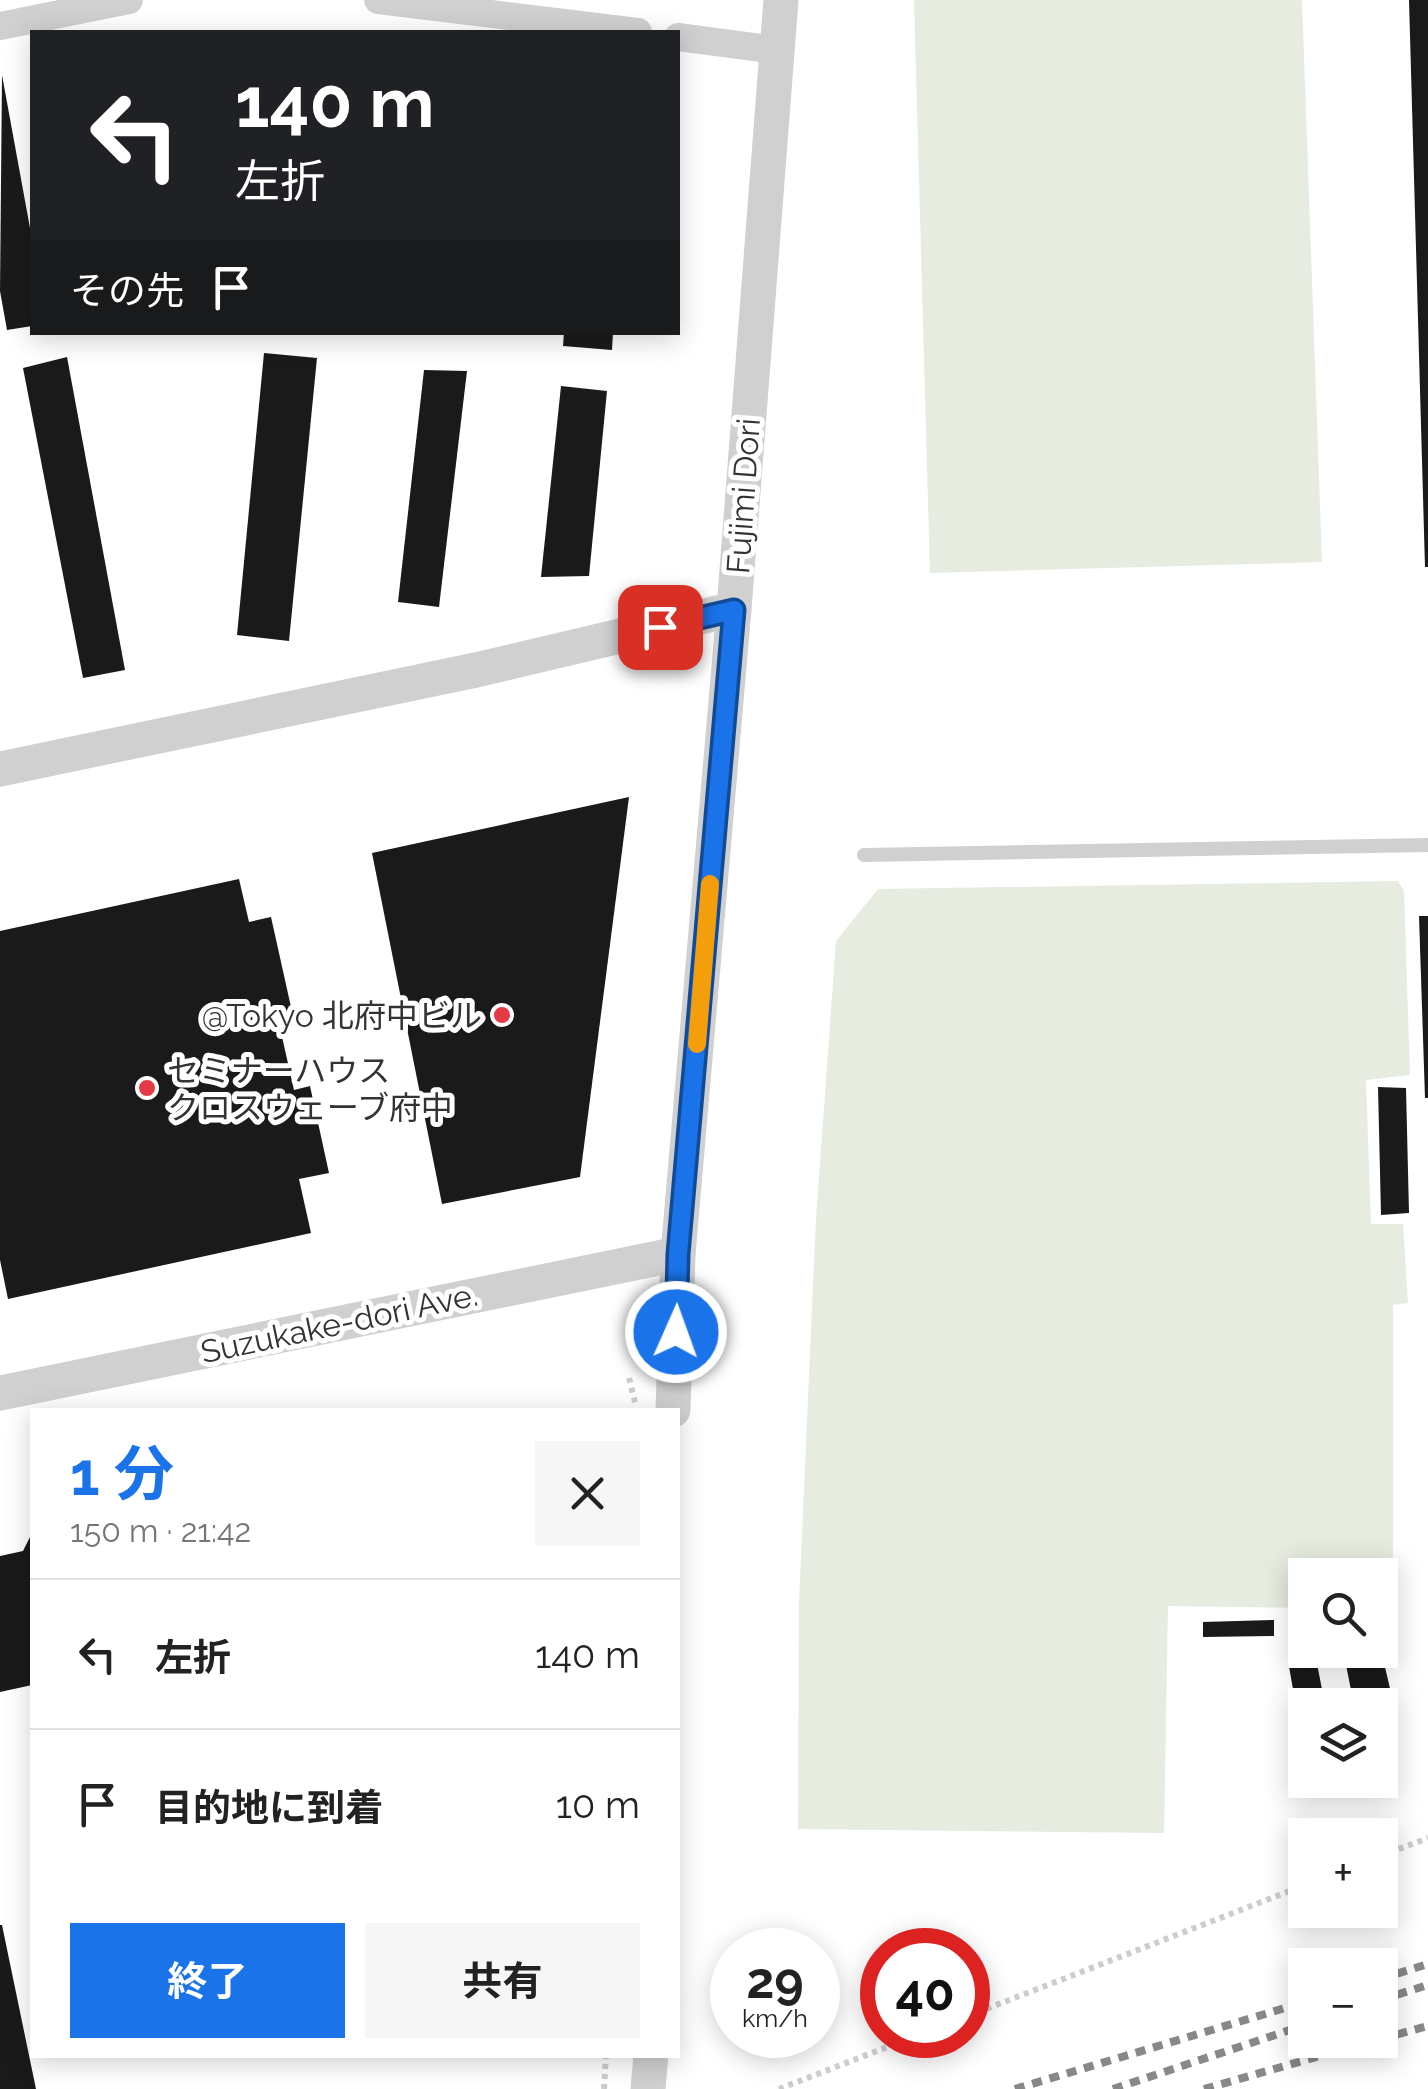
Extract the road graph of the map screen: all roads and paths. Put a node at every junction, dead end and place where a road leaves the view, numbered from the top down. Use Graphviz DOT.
graph roads {
  1 [pos="129,0"];
  2 [pos="378,0"];
  3 [pos="781,0"];
  4 [pos="0,26"];
  5 [pos="622,30"];
  6 [pos="680,38"];
  7 [pos="776,50"];
  8 [pos="734,610"];
  9 [pos="0,769"];
  10 [pos="1428,845"];
  11 [pos="864,855"];
  12 [pos="678,1254"];
  13 [pos="0,1393"];
  14 [pos="673,1408"];
  15 [pos="1428,1838"];
  16 [pos="1398,1849"];
  17 [pos="1288,1893"];
  18 [pos="990,2008"];
  19 [pos="606,2058"];
  20 [pos="651,2058"];
  21 [pos="860,2058"];
  22 [pos="604,2089"];
  23 [pos="648,2089"];
  24 [pos="779,2089"];
  1 -- 4 [label="street"];
  2 -- 5 [label="street"];
  3 -- 7 [label="street, Fujimi Dori"];
  6 -- 7 [label="street"];
  7 -- 8 [label="street, Fujimi Dori"];
  8 -- 9 [label="street"];
  8 -- 12 [label="street, Fujimi Dori"];
  10 -- 11 [label="lane"];
  12 -- 13 [label="street, Suzukake-dori Ave."];
  12 -- 14 [label="street, Fujimi Dori"];
  15 -- 16 [label="path"];
  17 -- 18 [label="path"];
  19 -- 22 [label="path"];
  20 -- 23 [label="street"];
  21 -- 24 [label="path"];
}
